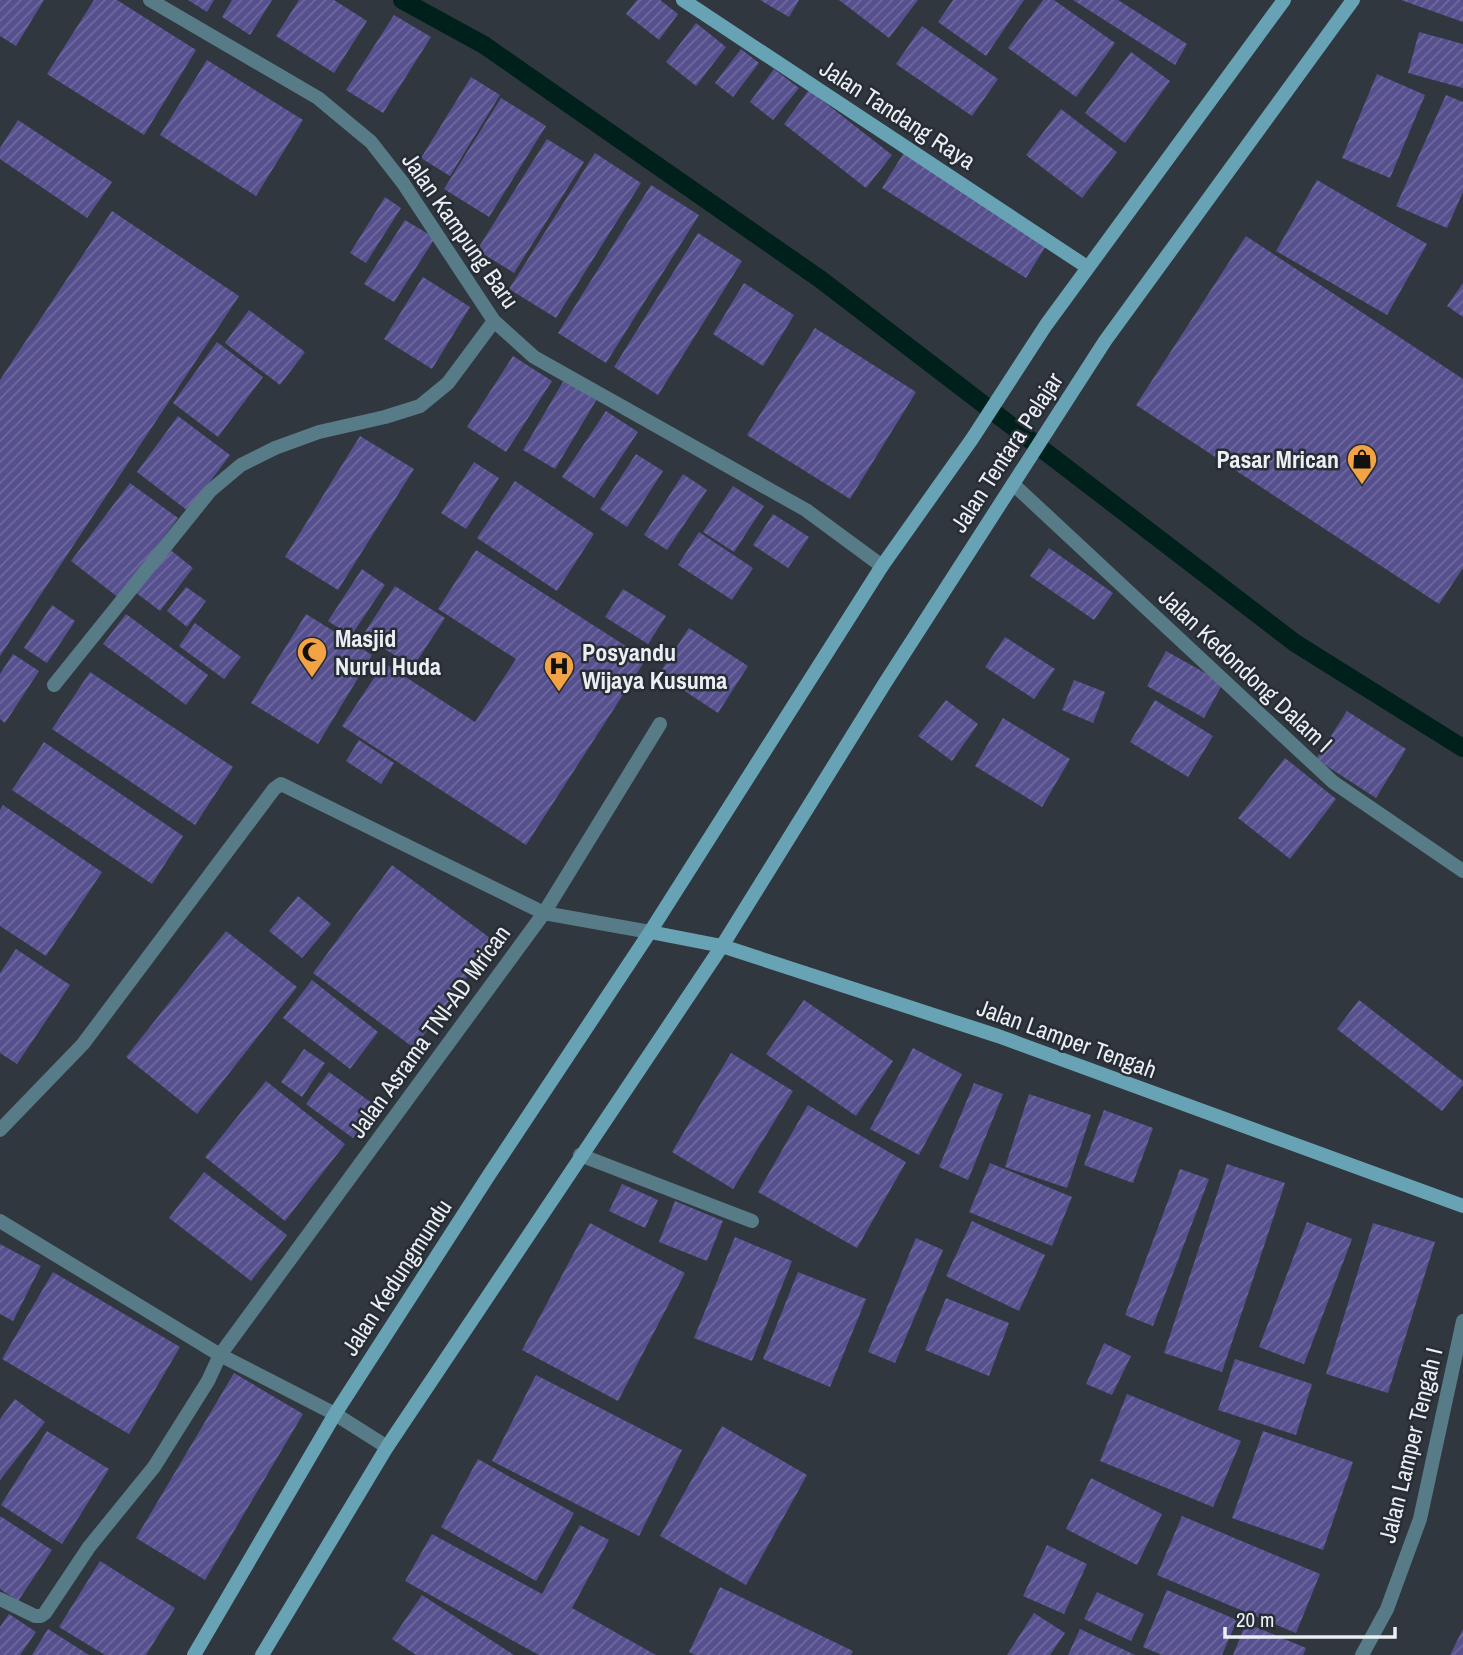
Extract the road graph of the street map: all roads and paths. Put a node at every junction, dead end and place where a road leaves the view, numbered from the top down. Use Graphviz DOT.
graph roads {
  1 [pos="150,0"];
  2 [pos="683,0"];
  3 [pos="1284,0"];
  4 [pos="1353,0"];
  5 [pos="1087,267"];
  6 [pos="494,321"];
  7 [pos="1013,484"];
  8 [pos="882,566"];
  9 [pos="54,685"];
  10 [pos="660,724"];
  11 [pos="1463,871"];
  12 [pos="544,913"];
  13 [pos="650,932"];
  14 [pos="722,946"];
  15 [pos="0,1130"];
  16 [pos="580,1156"];
  17 [pos="1463,1206"];
  18 [pos="0,1220"];
  19 [pos="752,1221"];
  20 [pos="1463,1321"];
  21 [pos="220,1355"];
  22 [pos="335,1414"];
  23 [pos="387,1447"];
  24 [pos="0,1599"];
  25 [pos="194,1655"];
  26 [pos="262,1655"];
  27 [pos="1362,1655"];
  1 -- 6 [label="street, Jalan Kampung Baru"];
  2 -- 5 [label="main road, Jalan Tandang Raya"];
  3 -- 5 [label="main road, Jalan Tentara Pelajar"];
  4 -- 7 [label="main road, Jalan Tentara Pelajar"];
  5 -- 8 [label="main road, Jalan Tentara Pelajar"];
  6 -- 8 [label="street, Jalan Kampung Baru"];
  6 -- 9 [label="street"];
  7 -- 11 [label="street, Jalan Kedondong Dalam I"];
  7 -- 14 [label="main road, Jalan Tentara Pelajar"];
  8 -- 13 [label="main road, Jalan Tentara Pelajar"];
  10 -- 12 [label="street, Jalan Asrama TNI-AD Mrican"];
  12 -- 13 [label="street"];
  12 -- 15 [label="street"];
  12 -- 21 [label="street, Jalan Asrama TNI-AD Mrican"];
  13 -- 14 [label="main road, Jalan Lamper Tengah"];
  13 -- 22 [label="main road, Jalan Kedungmundu"];
  14 -- 16 [label="main road"];
  14 -- 17 [label="main road, Jalan Lamper Tengah"];
  16 -- 19 [label="street"];
  16 -- 23 [label="main road"];
  18 -- 21 [label="street"];
  20 -- 27 [label="street, Jalan Lamper Tengah I"];
  21 -- 22 [label="street"];
  21 -- 24 [label="street, Jalan Asrama TNI-AD Mrican"];
  22 -- 23 [label="street"];
  22 -- 25 [label="main road, Jalan Kedungmundu"];
  23 -- 26 [label="main road"];
}
